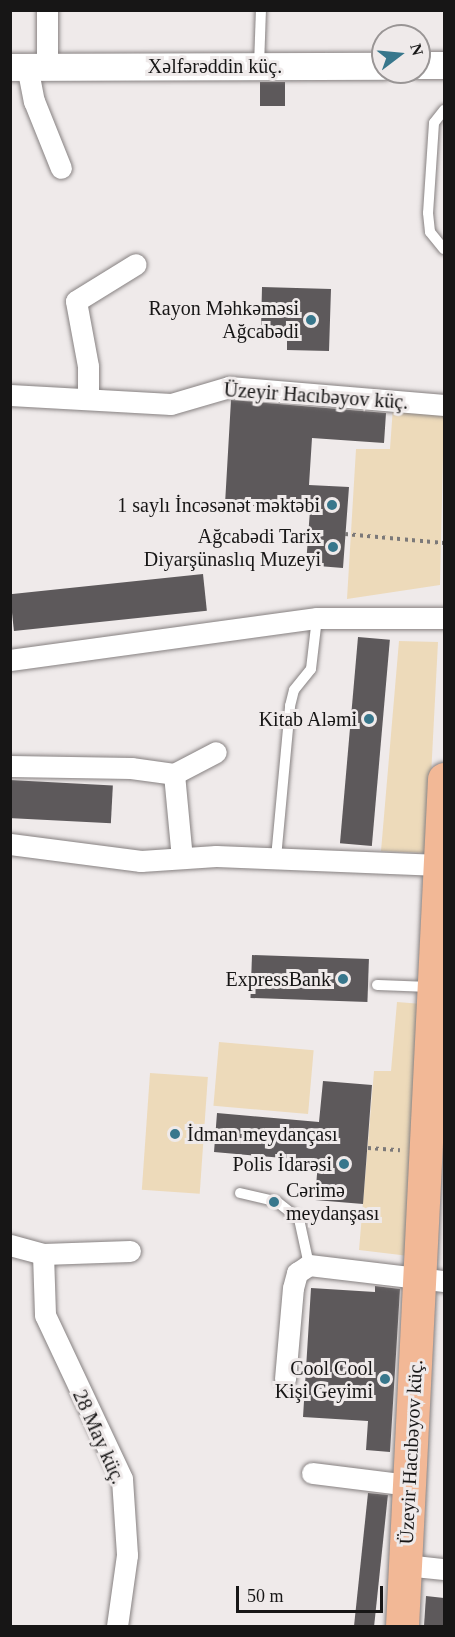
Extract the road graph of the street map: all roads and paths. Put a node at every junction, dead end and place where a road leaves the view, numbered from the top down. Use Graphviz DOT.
graph roads {
  1 [pos="47,10"];
  2 [pos="261,10"];
  3 [pos="28,66"];
  4 [pos="259,66"];
  5 [pos="371,66"];
  6 [pos="444,110"];
  7 [pos="61,168"];
  8 [pos="444,249"];
  9 [pos="136,264"];
  10 [pos="10,395"];
  11 [pos="87,398"];
  12 [pos="444,405"];
  13 [pos="345,534"];
  14 [pos="444,543"];
  15 [pos="317,618"];
  16 [pos="444,618"];
  17 [pos="10,660"];
  18 [pos="216,752"];
  19 [pos="10,766"];
  20 [pos="174,774"];
  21 [pos="444,779"];
  22 [pos="443,830"];
  23 [pos="10,844"];
  24 [pos="182,858"];
  25 [pos="276,858"];
  26 [pos="440,865"];
  27 [pos="377,985"];
  28 [pos="434,987"];
  29 [pos="368,1148"];
  30 [pos="432,1173"];
  31 [pos="240,1192"];
  32 [pos="10,1245"];
  33 [pos="130,1251"];
  34 [pos="44,1254"];
  35 [pos="309,1265"];
  36 [pos="432,1280"];
  37 [pos="285,1379"];
  38 [pos="312,1473"];
  39 [pos="409,1485"];
  40 [pos="405,1565"];
  41 [pos="444,1569"];
  42 [pos="117,1626"];
  43 [pos="402,1626"];
  1 -- 3 [label="street"];
  2 -- 4 [label="lane"];
  3 -- 4 [label="street, Xəlfərəddin küç."];
  3 -- 7 [label="street"];
  4 -- 5 [label="street, Xəlfərəddin küç."];
  6 -- 8 [label="lane"];
  9 -- 11 [label="street"];
  10 -- 11 [label="street, Üzeyir Hacıbəyov küç."];
  11 -- 12 [label="street, Üzeyir Hacıbəyov küç."];
  13 -- 14 [label="path"];
  15 -- 16 [label="street"];
  15 -- 17 [label="street"];
  15 -- 25 [label="lane"];
  18 -- 20 [label="street"];
  19 -- 20 [label="street"];
  20 -- 24 [label="street"];
  21 -- 22 [label="main road, Üzeyir Hacıbəyov küç."];
  22 -- 26 [label="main road, Üzeyir Hacıbəyov küç."];
  23 -- 24 [label="street"];
  24 -- 25 [label="street"];
  25 -- 26 [label="street"];
  26 -- 28 [label="main road, Üzeyir Hacıbəyov küç."];
  27 -- 28 [label="lane"];
  28 -- 30 [label="main road, Üzeyir Hacıbəyov küç."];
  29 -- 30 [label="path"];
  30 -- 36 [label="main road, Üzeyir Hacıbəyov küç."];
  31 -- 35 [label="lane"];
  32 -- 34 [label="street"];
  33 -- 34 [label="street"];
  34 -- 42 [label="street, 28 May küç."];
  35 -- 36 [label="street"];
  35 -- 37 [label="street"];
  36 -- 39 [label="main road, Üzeyir Hacıbəyov küç."];
  38 -- 39 [label="street"];
  39 -- 40 [label="main road, Üzeyir Hacıbəyov küç."];
  40 -- 41 [label="street"];
  40 -- 43 [label="main road, Üzeyir Hacıbəyov küç."];
}
